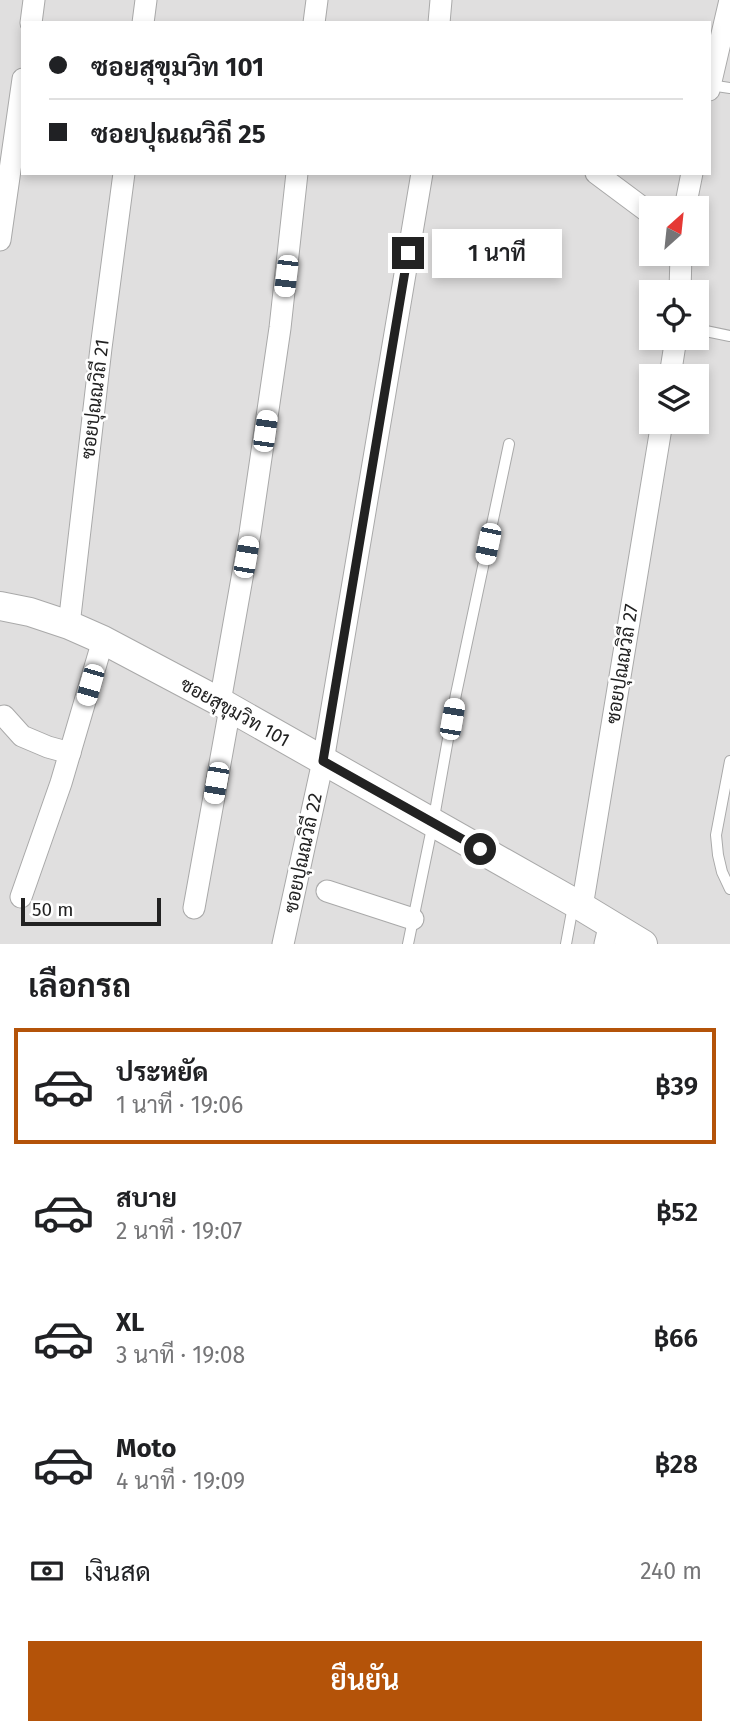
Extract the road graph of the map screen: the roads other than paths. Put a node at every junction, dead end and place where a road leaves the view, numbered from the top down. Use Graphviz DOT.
graph roads {
  1 [pos="34,0"];
  2 [pos="146,0"];
  3 [pos="317,0"];
  4 [pos="441,0"];
  5 [pos="730,0"];
  6 [pos="31,21"];
  7 [pos="143,21"];
  8 [pos="314,21"];
  9 [pos="439,21"];
  10 [pos="716,88"];
  11 [pos="21,93"];
  12 [pos="124,175"];
  13 [pos="297,175"];
  14 [pos="422,175"];
  15 [pos="599,175"];
  16 [pos="692,175"];
  17 [pos="687,196"];
  18 [pos="639,205"];
  19 [pos="0,240"];
  20 [pos="709,331"];
  21 [pos="730,335"];
  22 [pos="660,434"];
  23 [pos="509,444"];
  24 [pos="0,606"];
  25 [pos="69,625"];
  26 [pos="103,640"];
  27 [pos="225,705"];
  28 [pos="4,716"];
  29 [pos="70,753"];
  30 [pos="323,761"];
  31 [pos="730,761"];
  32 [pos="727,798"];
  33 [pos="433,823"];
  34 [pos="730,889"];
  35 [pos="327,891"];
  36 [pos="21,897"];
  37 [pos="578,904"];
  38 [pos="194,908"];
  39 [pos="413,919"];
  40 [pos="607,934"];
  41 [pos="283,944"];
  42 [pos="408,944"];
  43 [pos="566,944"];
  44 [pos="643,944"];
  1 -- 6 [label="street"];
  2 -- 7 [label="street"];
  3 -- 8 [label="street"];
  4 -- 9 [label="street"];
  5 -- 10 [label="street"];
  11 -- 19 [label="street"];
  12 -- 25 [label="street, ซอยปุณณวิถี 21"];
  13 -- 27 [label="street"];
  14 -- 30 [label="street, ซอยปุณณวิถี 22"];
  15 -- 18 [label="street"];
  16 -- 17 [label="street"];
  20 -- 21 [label="lane"];
  22 -- 37 [label="street, ซอยปุณณวิถี 27"];
  23 -- 33 [label="lane"];
  24 -- 25 [label="street, ซอยสุขุมวิท 101"];
  25 -- 26 [label="street, ซอยสุขุมวิท 101"];
  26 -- 27 [label="street, ซอยสุขุมวิท 101"];
  26 -- 29 [label="street"];
  27 -- 30 [label="street, ซอยสุขุมวิท 101"];
  27 -- 38 [label="street"];
  28 -- 29 [label="street"];
  29 -- 36 [label="street"];
  30 -- 33 [label="street, ซอยสุขุมวิท 101"];
  30 -- 41 [label="street, ซอยปุณณวิถี 22"];
  31 -- 32 [label="lane"];
  32 -- 34 [label="lane"];
  33 -- 37 [label="street, ซอยสุขุมวิท 101"];
  33 -- 39 [label="lane"];
  35 -- 39 [label="street"];
  37 -- 40 [label="street, ซอยสุขุมวิท 101"];
  37 -- 43 [label="lane"];
  39 -- 42 [label="lane"];
  40 -- 44 [label="street, ซอยสุขุมวิท 101"];
}
